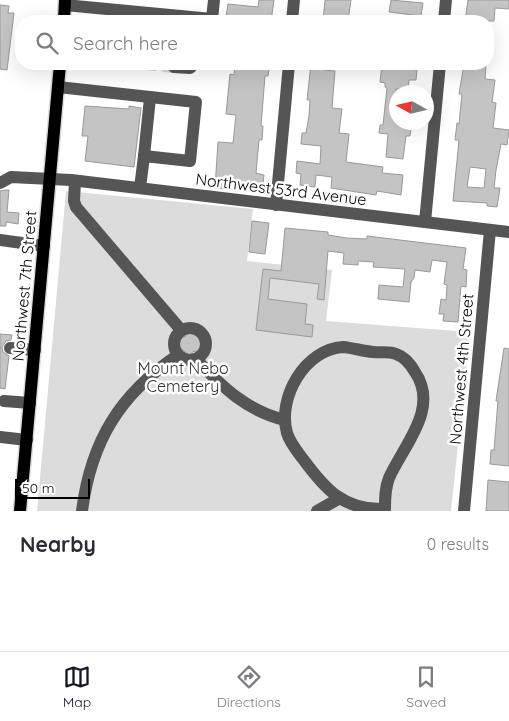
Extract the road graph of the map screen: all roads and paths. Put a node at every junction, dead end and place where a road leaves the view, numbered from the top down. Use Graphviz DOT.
graph roads {
  1 [pos="214,0"];
  2 [pos="294,0"];
  3 [pos="446,0"];
  4 [pos="65,2"];
  5 [pos="64,15"];
  6 [pos="177,15"];
  7 [pos="212,15"];
  8 [pos="293,15"];
  9 [pos="445,15"];
  10 [pos="59,70"];
  11 [pos="288,70"];
  12 [pos="439,70"];
  13 [pos="58,87"];
  14 [pos="150,98"];
  15 [pos="144,156"];
  16 [pos="50,179"];
  17 [pos="76,181"];
  18 [pos="0,183"];
  19 [pos="140,188"];
  20 [pos="276,205"];
  21 [pos="425,222"];
  22 [pos="490,230"];
  23 [pos="509,232"];
  24 [pos="0,240"];
  25 [pos="44,246"];
  26 [pos="181,330"];
  27 [pos="10,348"];
  28 [pos="35,350"];
  29 [pos="178,355"];
  30 [pos="196,358"];
  31 [pos="4,400"];
  32 [pos="30,403"];
  33 [pos="286,420"];
  34 [pos="0,437"];
  35 [pos="27,440"];
  36 [pos="340,498"];
  37 [pos="386,510"];
  38 [pos="20,511"];
  39 [pos="82,511"];
  40 [pos="317,511"];
  41 [pos="464,511"];
  1 -- 7 [label="street"];
  2 -- 8 [label="street"];
  3 -- 9 [label="street"];
  4 -- 5 [label="main road"];
  4 -- 6 [label="street"];
  10 -- 13 [label="main road, Northwest 7th Street"];
  11 -- 20 [label="street"];
  12 -- 21 [label="street"];
  13 -- 14 [label="street"];
  13 -- 16 [label="main road, Northwest 7th Street"];
  14 -- 15 [label="street"];
  14 -- 15 [label="street"];
  15 -- 19 [label="street"];
  16 -- 17 [label="street, Northwest 53rd Avenue"];
  16 -- 18 [label="street, Northwest 53rd Avenue"];
  16 -- 25 [label="main road, Northwest 7th Street"];
  17 -- 19 [label="street, Northwest 53rd Avenue"];
  17 -- 26 [label="street"];
  19 -- 20 [label="street, Northwest 53rd Avenue"];
  20 -- 21 [label="street, Northwest 53rd Avenue"];
  21 -- 22 [label="street, Northwest 53rd Avenue"];
  22 -- 23 [label="street, Northwest 53rd Avenue"];
  22 -- 41 [label="street, Northwest 4th Street"];
  24 -- 25 [label="street"];
  25 -- 28 [label="main road, Northwest 7th Street"];
  26 -- 29 [label="street"];
  26 -- 30 [label="street"];
  27 -- 28 [label="street"];
  28 -- 32 [label="main road, Northwest 7th Street"];
  29 -- 30 [label="street"];
  29 -- 39 [label="street"];
  30 -- 33 [label="street"];
  31 -- 32 [label="street"];
  32 -- 35 [label="main road, Northwest 7th Street"];
  33 -- 36 [label="street"];
  33 -- 37 [label="street"];
  34 -- 35 [label="street"];
  35 -- 38 [label="main road, Northwest 7th Street"];
  36 -- 37 [label="street"];
  36 -- 40 [label="street"];
}
